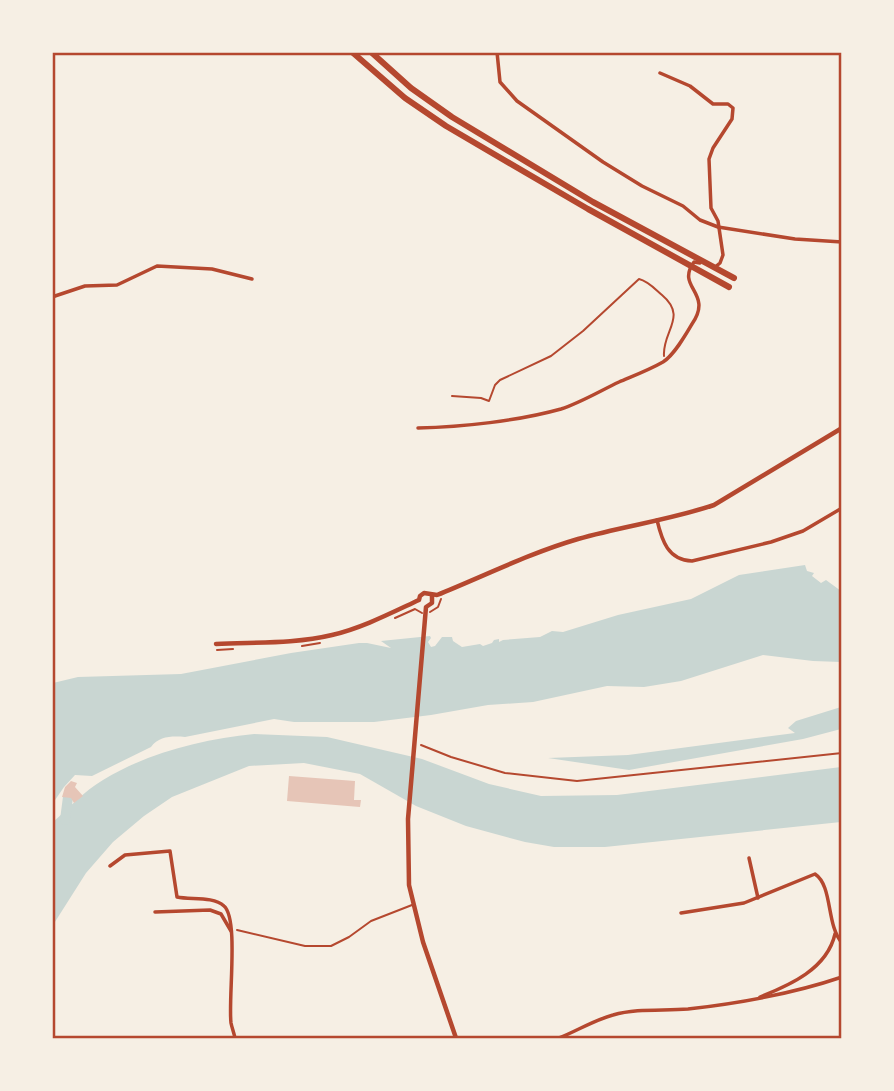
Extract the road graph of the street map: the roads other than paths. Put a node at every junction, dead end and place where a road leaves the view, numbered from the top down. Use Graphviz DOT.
graph roads {
  1 [pos="352,52"];
  2 [pos="371,52"];
  3 [pos="497,52"];
  4 [pos="660,73"];
  5 [pos="718,228"];
  6 [pos="842,242"];
  7 [pos="734,278"];
  8 [pos="252,279"];
  9 [pos="729,287"];
  10 [pos="52,297"];
  11 [pos="418,428"];
  12 [pos="842,428"];
  13 [pos="842,508"];
  14 [pos="657,520"];
  15 [pos="432,596"];
  16 [pos="419,600"];
  17 [pos="426,607"];
  18 [pos="216,645"];
  19 [pos="749,858"];
  20 [pos="110,866"];
  21 [pos="758,898"];
  22 [pos="413,904"];
  23 [pos="155,912"];
  24 [pos="681,913"];
  25 [pos="235,932"];
  26 [pos="835,934"];
  27 [pos="842,943"];
  28 [pos="842,977"];
  29 [pos="749,1000"];
  30 [pos="235,1038"];
  31 [pos="456,1038"];
  32 [pos="558,1038"];
  1 -- 9 [label="highway"];
  2 -- 7 [label="highway"];
  3 -- 5 [label="street"];
  4 -- 5 [label="street"];
  5 -- 6 [label="street"];
  5 -- 11 [label="street"];
  8 -- 10 [label="street"];
  12 -- 14 [label="street"];
  13 -- 14 [label="street"];
  14 -- 15 [label="street"];
  15 -- 16 [label="street"];
  15 -- 17 [label="street"];
  16 -- 17 [label="street"];
  16 -- 18 [label="street"];
  17 -- 22 [label="street"];
  19 -- 21 [label="street"];
  20 -- 25 [label="street"];
  21 -- 24 [label="street"];
  21 -- 26 [label="street"];
  22 -- 25 [label="lane"];
  22 -- 31 [label="street"];
  23 -- 25 [label="street"];
  25 -- 30 [label="street"];
  26 -- 27 [label="street"];
  26 -- 29 [label="street"];
  28 -- 29 [label="street"];
  29 -- 32 [label="street"];
}
